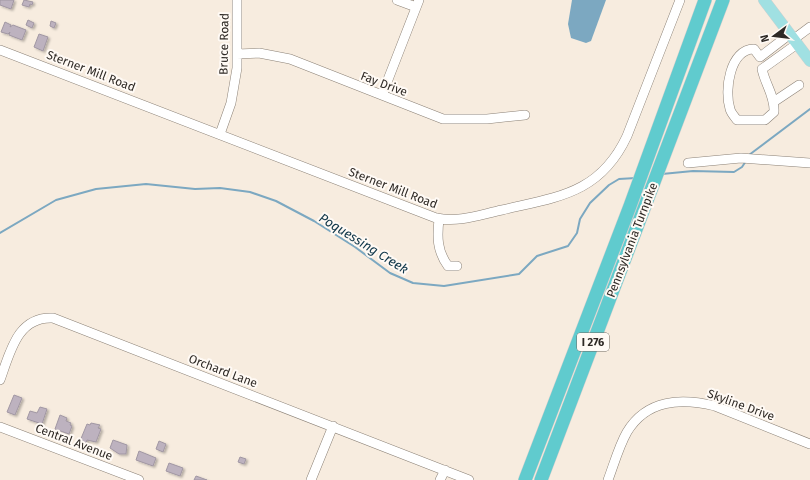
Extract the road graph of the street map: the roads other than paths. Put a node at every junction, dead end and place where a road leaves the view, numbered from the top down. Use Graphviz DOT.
graph roads {
  1 [pos="237,0"];
  2 [pos="397,0"];
  3 [pos="680,0"];
  4 [pos="704,0"];
  5 [pos="723,0"];
  6 [pos="764,0"];
  7 [pos="418,4"];
  8 [pos="810,27"];
  9 [pos="801,46"];
  10 [pos="0,50"];
  11 [pos="237,54"];
  12 [pos="760,57"];
  13 [pos="762,69"];
  14 [pos="799,86"];
  15 [pos="382,96"];
  16 [pos="775,101"];
  17 [pos="525,115"];
  18 [pos="220,134"];
  19 [pos="688,163"];
  20 [pos="810,163"];
  21 [pos="439,219"];
  22 [pos="457,266"];
  23 [pos="0,380"];
  24 [pos="333,426"];
  25 [pos="0,427"];
  26 [pos="810,444"];
  27 [pos="445,470"];
  28 [pos="138,480"];
  29 [pos="311,480"];
  30 [pos="440,480"];
  31 [pos="469,480"];
  32 [pos="525,480"];
  33 [pos="541,480"];
  34 [pos="608,480"];
  1 -- 11 [label="street, Bruce Road"];
  2 -- 7 [label="street"];
  3 -- 21 [label="street, Sterner Mill Road"];
  4 -- 32 [label="highway, Pennsylvania Turnpike / I 276"];
  5 -- 33 [label="highway, Pennsylvania Turnpike / I 276"];
  6 -- 9 [label="main road"];
  7 -- 15 [label="street"];
  8 -- 9 [label="street"];
  9 -- 12 [label="street"];
  9 -- 13 [label="street"];
  10 -- 18 [label="street, Sterner Mill Road"];
  11 -- 15 [label="street, Fay Drive"];
  11 -- 18 [label="street, Bruce Road"];
  12 -- 13 [label="street"];
  12 -- 16 [label="street"];
  13 -- 16 [label="street"];
  14 -- 16 [label="street"];
  15 -- 17 [label="street, Fay Drive"];
  18 -- 21 [label="street, Sterner Mill Road"];
  19 -- 20 [label="street"];
  21 -- 22 [label="street"];
  23 -- 24 [label="street, Orchard Lane"];
  24 -- 27 [label="street, Orchard Lane"];
  24 -- 29 [label="street"];
  25 -- 28 [label="street, Central Avenue"];
  26 -- 34 [label="street, Skyline Drive"];
  27 -- 30 [label="street"];
  27 -- 31 [label="street, Orchard Lane"];
}
